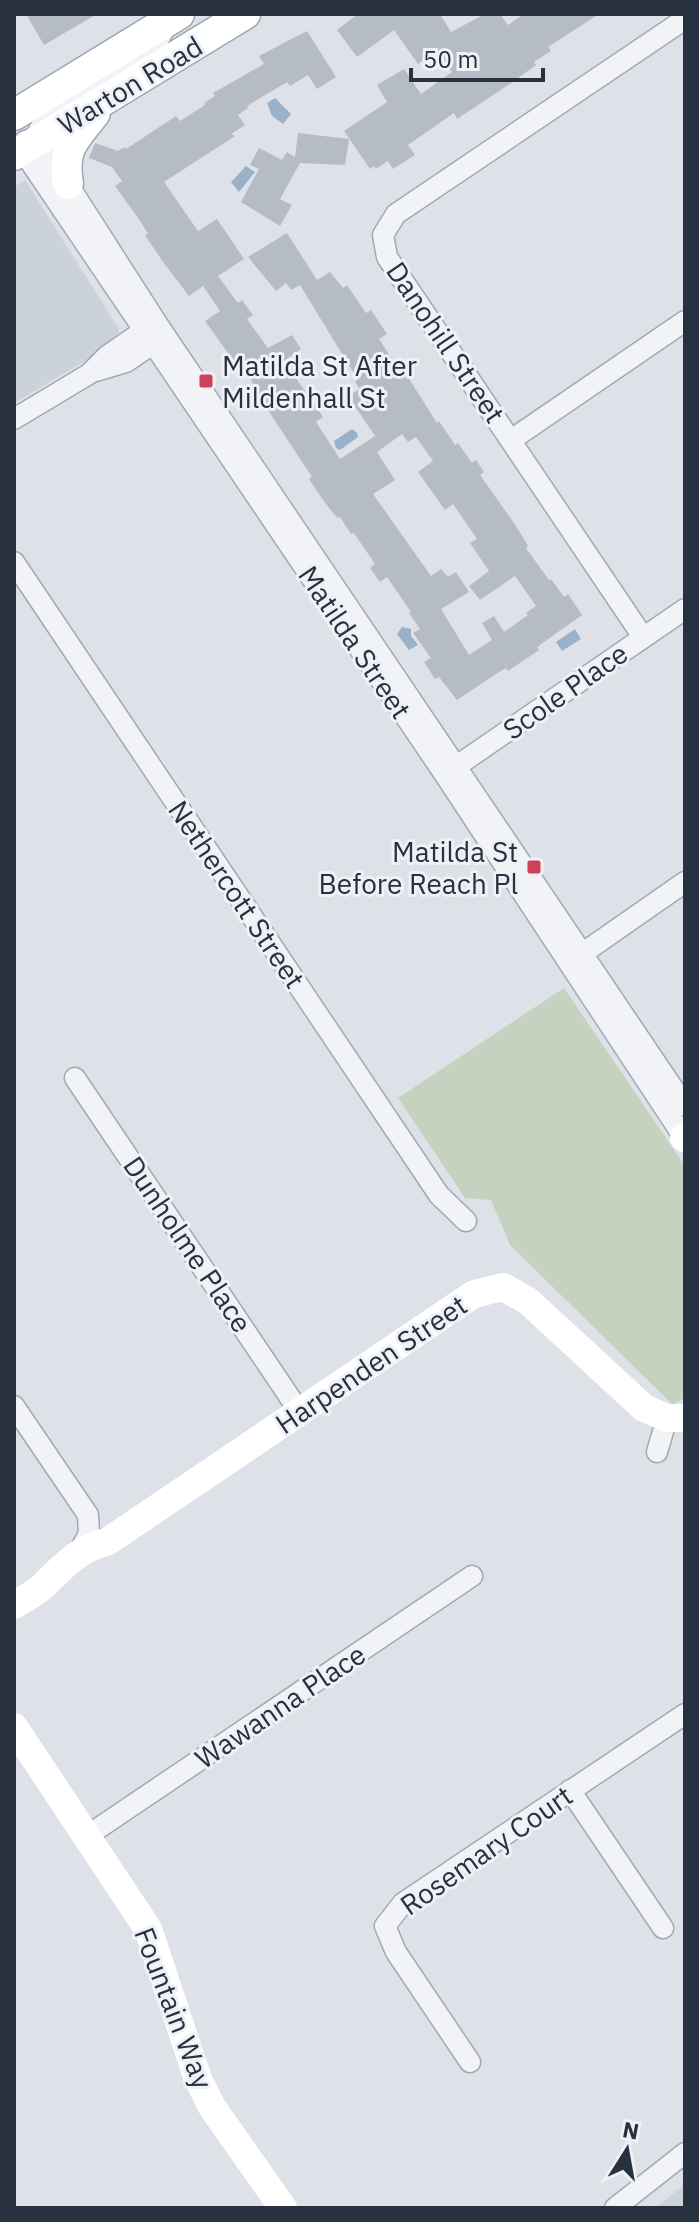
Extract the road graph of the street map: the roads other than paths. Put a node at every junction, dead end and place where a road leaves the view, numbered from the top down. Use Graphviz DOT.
graph roads {
  1 [pos="245,14"];
  2 [pos="173,17"];
  3 [pos="685,19"];
  4 [pos="106,99"];
  5 [pos="14,115"];
  6 [pos="20,146"];
  7 [pos="68,184"];
  8 [pos="685,321"];
  9 [pos="154,333"];
  10 [pos="14,419"];
  11 [pos="511,440"];
  12 [pos="14,562"];
  13 [pos="685,609"];
  14 [pos="643,637"];
  15 [pos="451,770"];
  16 [pos="685,882"];
  17 [pos="576,957"];
  18 [pos="75,1078"];
  19 [pos="685,1106"];
  20 [pos="685,1138"];
  21 [pos="466,1221"];
  22 [pos="14,1406"];
  23 [pos="299,1411"];
  24 [pos="676,1418"];
  25 [pos="657,1452"];
  26 [pos="107,1542"];
  27 [pos="78,1555"];
  28 [pos="472,1576"];
  29 [pos="44,1586"];
  30 [pos="14,1605"];
  31 [pos="685,1714"];
  32 [pos="14,1727"];
  33 [pos="570,1790"];
  34 [pos="87,1836"];
  35 [pos="663,1928"];
  36 [pos="470,2062"];
  37 [pos="685,2153"];
  38 [pos="283,2208"];
  39 [pos="615,2208"];
  1 -- 4 [label="main road, Warton Road"];
  2 -- 5 [label="main road, Warton Road"];
  2 -- 6 [label="street"];
  3 -- 11 [label="street, Danohill Street"];
  4 -- 6 [label="main road, Warton Road"];
  4 -- 7 [label="main road"];
  6 -- 7 [label="street, Matilda Street"];
  6 -- 9 [label="street, Matilda Street"];
  7 -- 9 [label="street, Matilda Street"];
  8 -- 11 [label="street"];
  9 -- 10 [label="street"];
  9 -- 15 [label="street, Matilda Street"];
  11 -- 14 [label="street, Danohill Street"];
  12 -- 21 [label="street, Nethercott Street"];
  13 -- 14 [label="street, Scole Place"];
  14 -- 15 [label="street, Scole Place"];
  15 -- 17 [label="street, Matilda Street"];
  16 -- 17 [label="street"];
  17 -- 19 [label="street, Matilda Street"];
  17 -- 20 [label="street, Matilda Street"];
  18 -- 23 [label="street, Dunholme Place"];
  22 -- 27 [label="street"];
  23 -- 24 [label="street, Harpenden Street"];
  23 -- 26 [label="street, Harpenden Street"];
  24 -- 25 [label="street, Harpenden Street"];
  26 -- 27 [label="street, Harpenden Street"];
  26 -- 29 [label="street, Harpenden Street"];
  27 -- 29 [label="street, Harpenden Street"];
  28 -- 34 [label="street, Wawanna Place"];
  29 -- 30 [label="street, Harpenden Street"];
  31 -- 33 [label="street, Rosemary Court"];
  32 -- 34 [label="street, Fountain Way"];
  33 -- 35 [label="street"];
  33 -- 36 [label="street, Rosemary Court"];
  34 -- 38 [label="street, Fountain Way"];
  37 -- 39 [label="street"];
}
